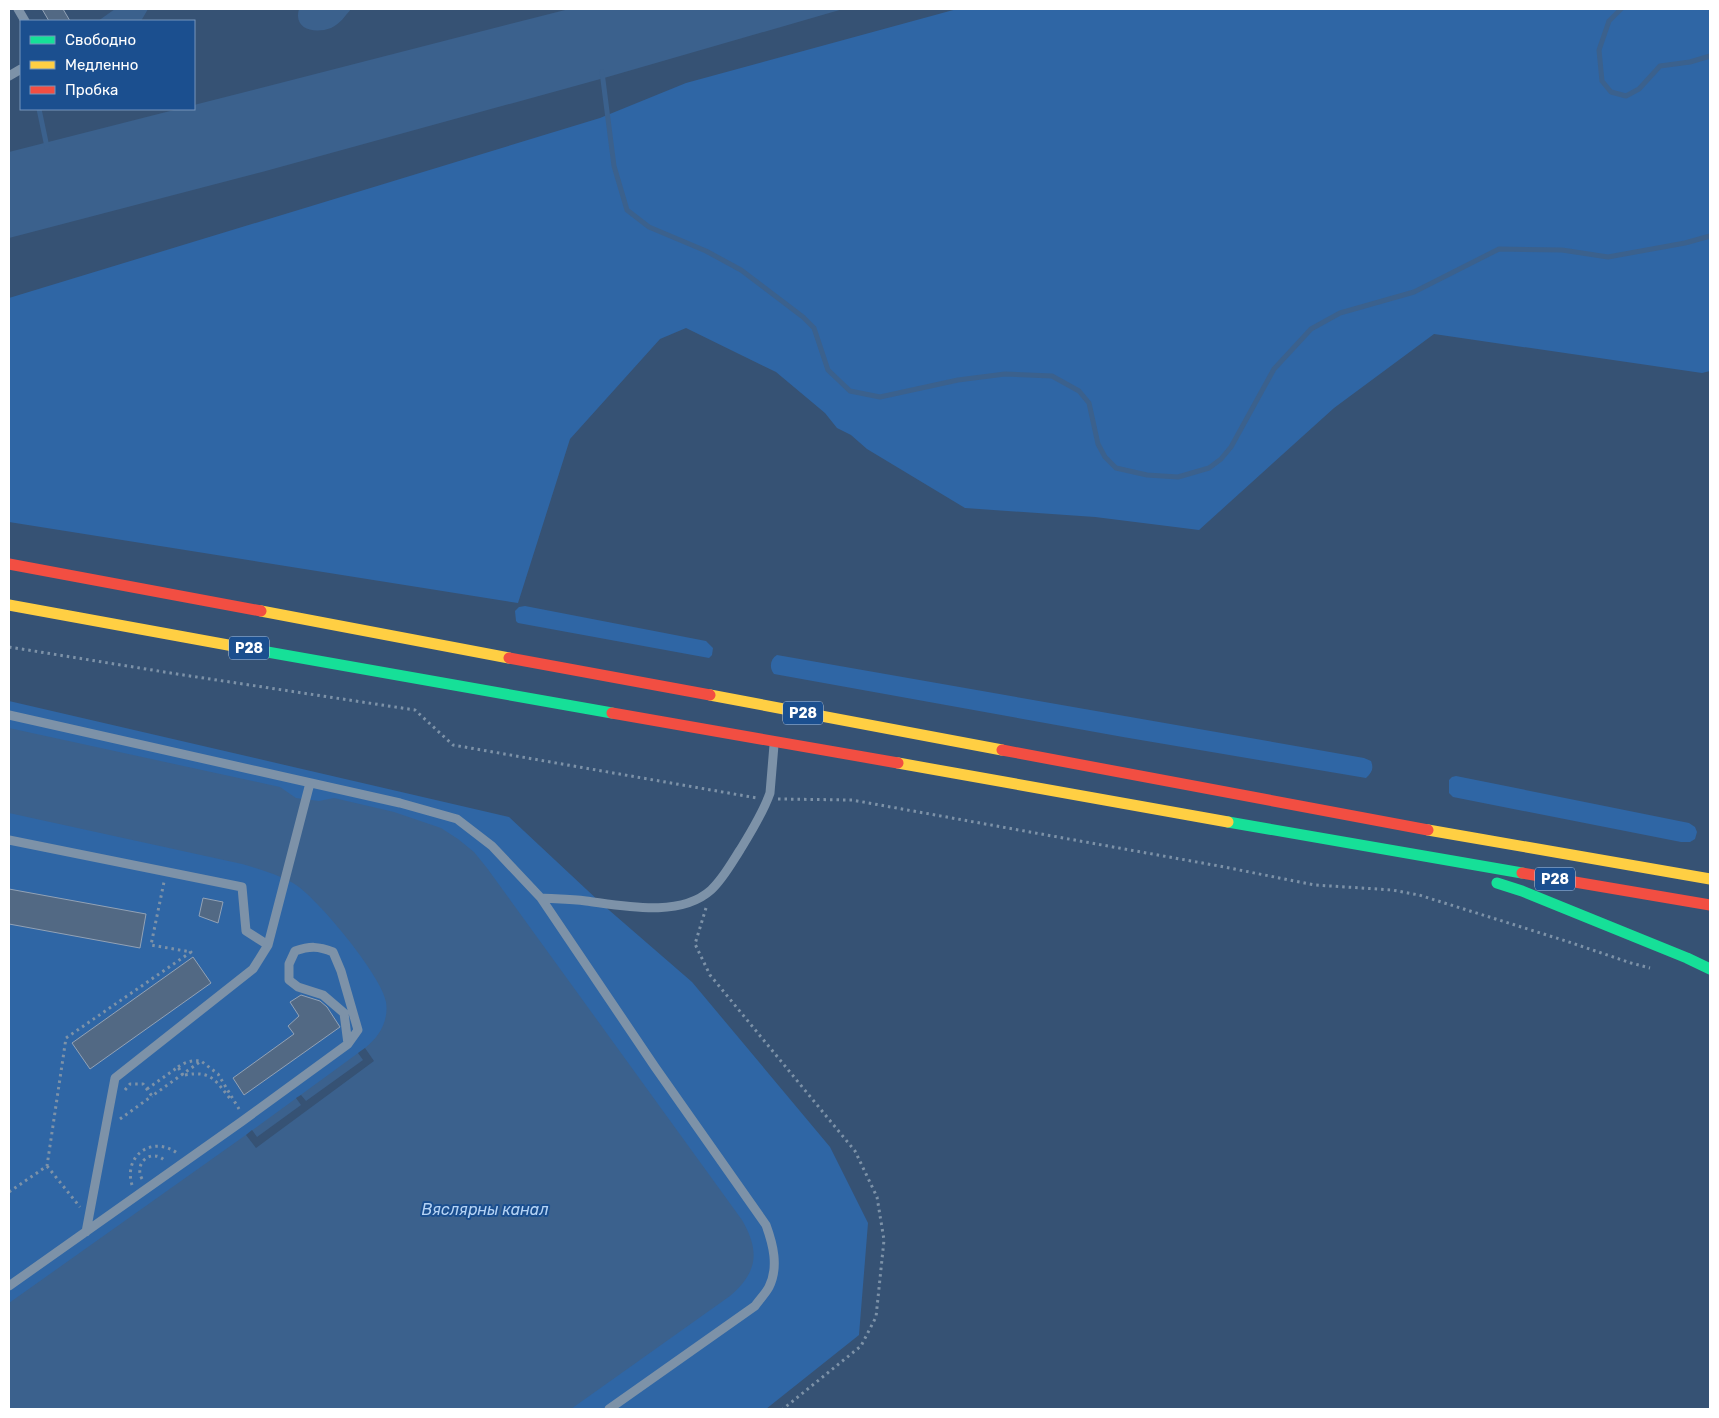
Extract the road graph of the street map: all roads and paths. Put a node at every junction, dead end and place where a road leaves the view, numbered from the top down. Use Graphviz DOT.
graph roads {
  1 [pos="18,9"];
  2 [pos="25,20"];
  3 [pos="20,70"];
  4 [pos="9,76"];
  5 [pos="9,564"];
  6 [pos="9,605"];
  7 [pos="9,647"];
  8 [pos="9,715"];
  9 [pos="774,742"];
  10 [pos="309,785"];
  11 [pos="767,800"];
  12 [pos="9,840"];
  13 [pos="1400,853"];
  14 [pos="166,872"];
  15 [pos="1710,879"];
  16 [pos="711,891"];
  17 [pos="541,898"];
  18 [pos="1710,905"];
  19 [pos="268,945"];
  20 [pos="1710,969"];
  21 [pos="1657,970"];
  22 [pos="348,1044"];
  23 [pos="201,1061"];
  24 [pos="178,1066"];
  25 [pos="183,1075"];
  26 [pos="146,1089"];
  27 [pos="123,1094"];
  28 [pos="152,1096"];
  29 [pos="239,1109"];
  30 [pos="120,1111"];
  31 [pos="231,1115"];
  32 [pos="166,1162"];
  33 [pos="47,1166"];
  34 [pos="158,1168"];
  35 [pos="133,1186"];
  36 [pos="126,1191"];
  37 [pos="9,1192"];
  38 [pos="88,1217"];
  39 [pos="86,1232"];
  40 [pos="9,1286"];
  41 [pos="609,1409"];
  42 [pos="783,1409"];
  1 -- 2 [label="lane"];
  3 -- 4 [label="lane"];
  5 -- 15 [label="highway, Р28"];
  6 -- 9 [label="highway, Р28"];
  7 -- 11 [label="path"];
  8 -- 10 [label="lane"];
  9 -- 11 [label="lane"];
  9 -- 13 [label="highway, Р28"];
  10 -- 17 [label="lane"];
  10 -- 19 [label="lane"];
  11 -- 16 [label="lane"];
  11 -- 21 [label="path"];
  12 -- 14 [label="lane"];
  13 -- 18 [label="highway, Р28"];
  13 -- 20 [label="highway"];
  14 -- 19 [label="lane"];
  14 -- 33 [label="path"];
  16 -- 17 [label="lane"];
  16 -- 42 [label="path"];
  17 -- 41 [label="lane"];
  19 -- 38 [label="lane"];
  22 -- 22 [label="lane"];
  22 -- 39 [label="lane"];
  23 -- 24 [label="path"];
  23 -- 25 [label="path"];
  23 -- 29 [label="path"];
  24 -- 25 [label="path"];
  24 -- 26 [label="path"];
  25 -- 28 [label="path"];
  25 -- 29 [label="path"];
  26 -- 27 [label="path"];
  26 -- 28 [label="path"];
  28 -- 30 [label="path"];
  29 -- 31 [label="path"];
  32 -- 34 [label="path"];
  32 -- 35 [label="path"];
  32 -- 35 [label="path"];
  33 -- 37 [label="path"];
  33 -- 38 [label="path"];
  35 -- 36 [label="path"];
  38 -- 39 [label="lane"];
  39 -- 40 [label="lane"];
}
